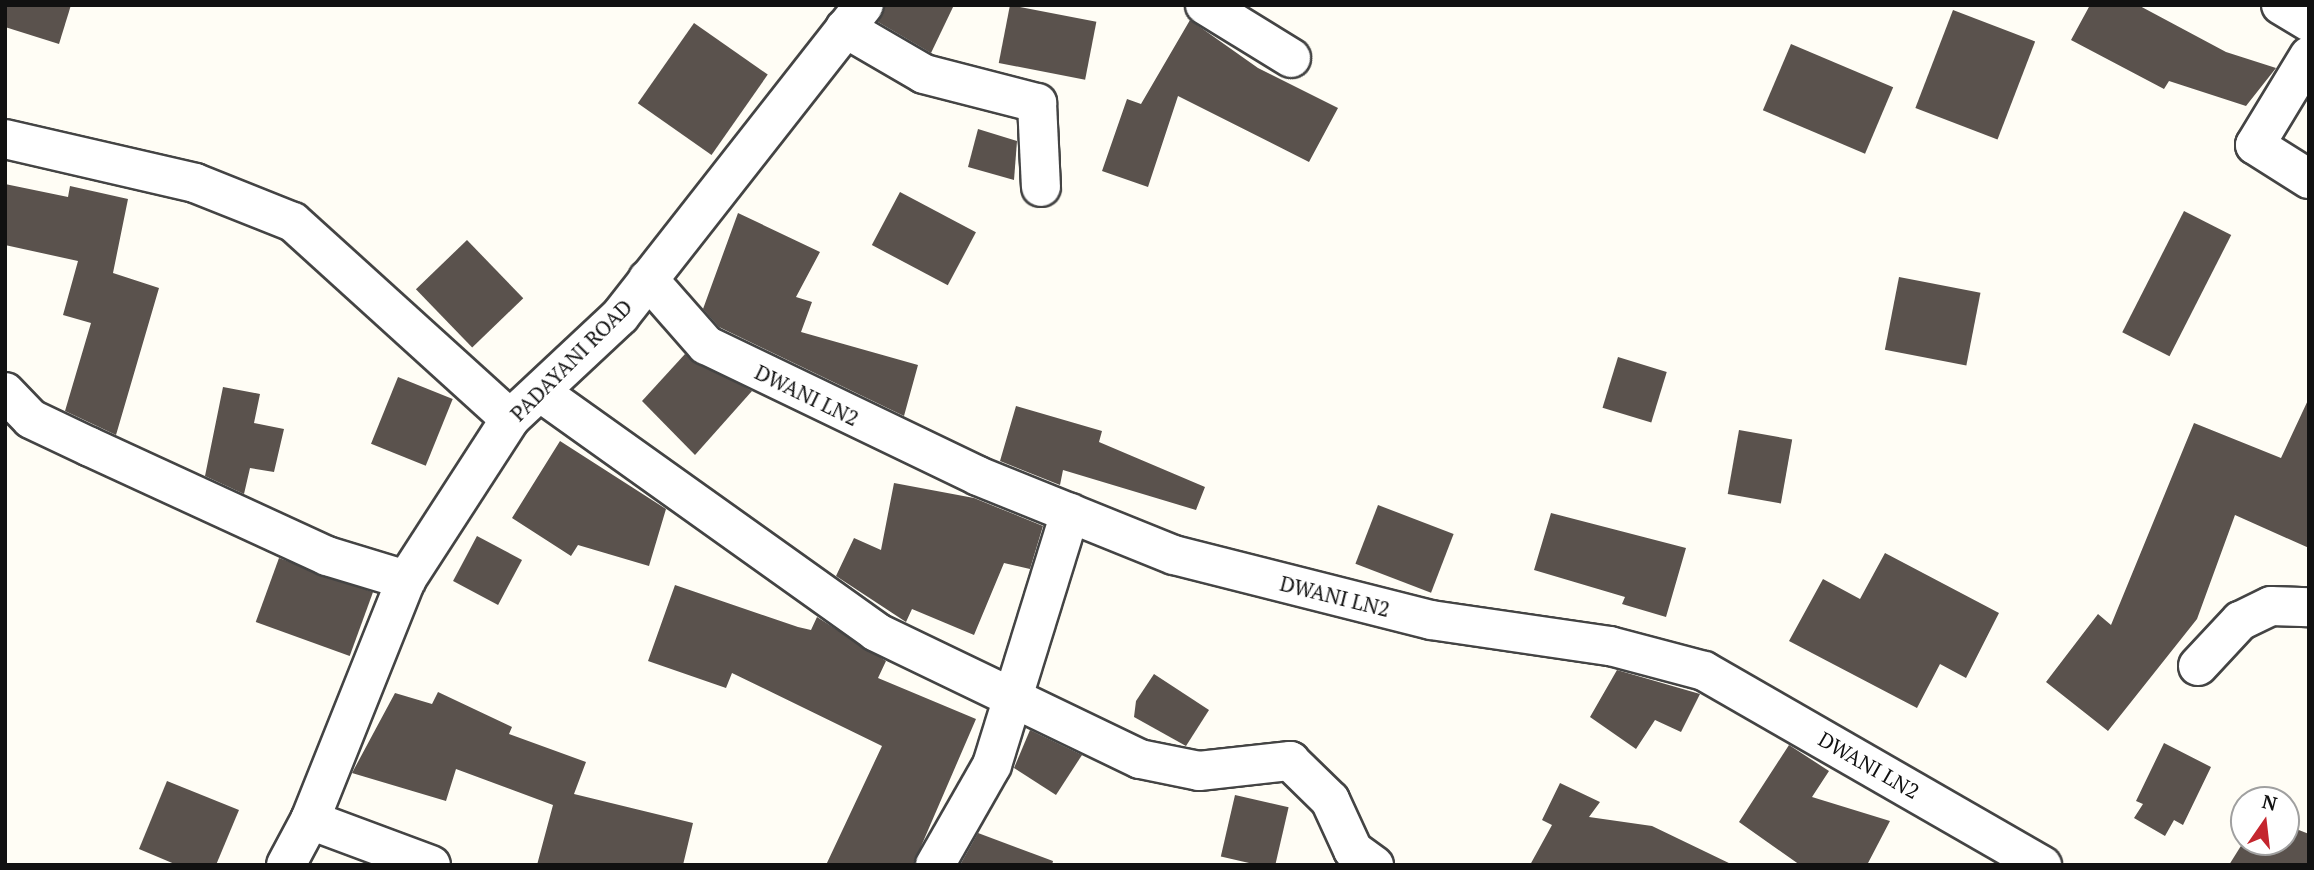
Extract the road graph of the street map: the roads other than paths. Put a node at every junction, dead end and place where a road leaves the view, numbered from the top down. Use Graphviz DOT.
graph roads {
  1 [pos="1205,5"];
  2 [pos="2281,5"];
  3 [pos="855,17"];
  4 [pos="2309,22"];
  5 [pos="2309,56"];
  6 [pos="1291,58"];
  7 [pos="5,139"];
  8 [pos="2309,179"];
  9 [pos="1041,187"];
  10 [pos="648,279"];
  11 [pos="5,392"];
  12 [pos="540,392"];
  13 [pos="510,419"];
  14 [pos="1070,513"];
  15 [pos="406,580"];
  16 [pos="2309,607"];
  17 [pos="2198,666"];
  18 [pos="1012,698"];
  19 [pos="310,820"];
  20 [pos="286,865"];
  21 [pos="431,865"];
  22 [pos="935,865"];
  23 [pos="1374,865"];
  24 [pos="2042,865"];
  1 -- 6 [label="street"];
  2 -- 4 [label="street"];
  3 -- 9 [label="street"];
  3 -- 10 [label="street, PADAYANI ROAD"];
  5 -- 8 [label="street"];
  7 -- 13 [label="street"];
  10 -- 12 [label="street, PADAYANI ROAD"];
  10 -- 14 [label="street, DWANI LN2"];
  11 -- 15 [label="street"];
  12 -- 13 [label="street, PADAYANI ROAD"];
  12 -- 18 [label="street"];
  13 -- 15 [label="street, PADAYANI ROAD"];
  14 -- 18 [label="street"];
  14 -- 24 [label="street, DWANI LN2"];
  15 -- 19 [label="street, PADAYANI ROAD"];
  16 -- 17 [label="street"];
  18 -- 22 [label="street"];
  18 -- 23 [label="street"];
  19 -- 20 [label="street, PADAYANI ROAD"];
  19 -- 21 [label="street"];
}
